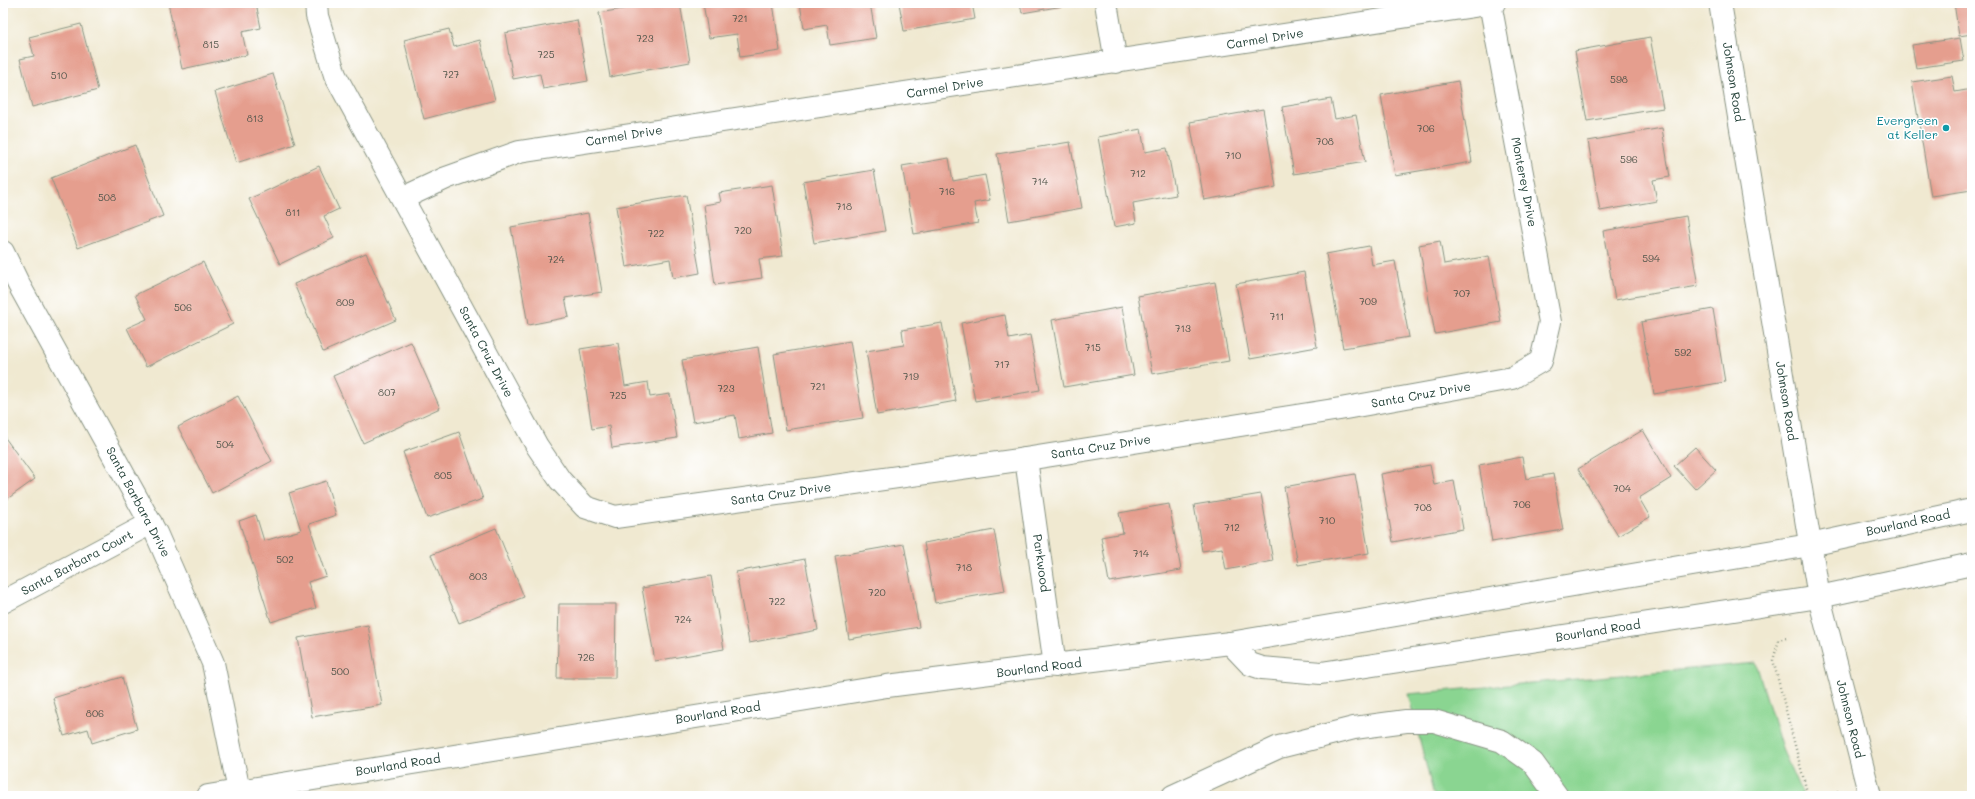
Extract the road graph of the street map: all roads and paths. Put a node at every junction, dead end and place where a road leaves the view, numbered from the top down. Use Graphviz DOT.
graph roads {
  1 [pos="316,3"];
  2 [pos="1106,3"];
  3 [pos="1490,3"];
  4 [pos="1494,3"];
  5 [pos="1720,3"];
  6 [pos="1116,62"];
  7 [pos="403,198"];
  8 [pos="3,252"];
  9 [pos="1541,361"];
  10 [pos="1026,459"];
  11 [pos="1972,510"];
  12 [pos="151,523"];
  13 [pos="1810,545"];
  14 [pos="1972,564"];
  15 [pos="1819,597"];
  16 [pos="3,602"];
  17 [pos="1786,638"];
  18 [pos="1230,643"];
  19 [pos="1055,666"];
  20 [pos="240,793"];
  21 [pos="208,796"];
  22 [pos="1173,796"];
  23 [pos="1556,796"];
  24 [pos="1811,796"];
  25 [pos="1870,796"];
  1 -- 7 [label="street, Santa Cruz Drive"];
  2 -- 6 [label="street"];
  3 -- 4 [label="street, Carmel Drive"];
  3 -- 6 [label="street, Carmel Drive"];
  3 -- 9 [label="street, Monterey Drive"];
  5 -- 13 [label="street, Johnson Road"];
  6 -- 7 [label="street, Carmel Drive"];
  7 -- 10 [label="street, Santa Cruz Drive"];
  8 -- 12 [label="street, Santa Barbara Drive"];
  9 -- 10 [label="street, Santa Cruz Drive"];
  10 -- 19 [label="street, Parkwood"];
  11 -- 13 [label="street, Bourland Road"];
  12 -- 16 [label="street, Santa Barbara Court"];
  12 -- 20 [label="street, Santa Barbara Drive"];
  13 -- 15 [label="street, Johnson Road"];
  13 -- 18 [label="street, Bourland Road"];
  14 -- 15 [label="street, Bourland Road"];
  15 -- 18 [label="street, Bourland Road"];
  15 -- 25 [label="street, Johnson Road"];
  17 -- 24 [label="path"];
  18 -- 19 [label="street, Bourland Road"];
  19 -- 20 [label="street, Bourland Road"];
  20 -- 21 [label="street, Bourland Road"];
  22 -- 23 [label="street"];
}
